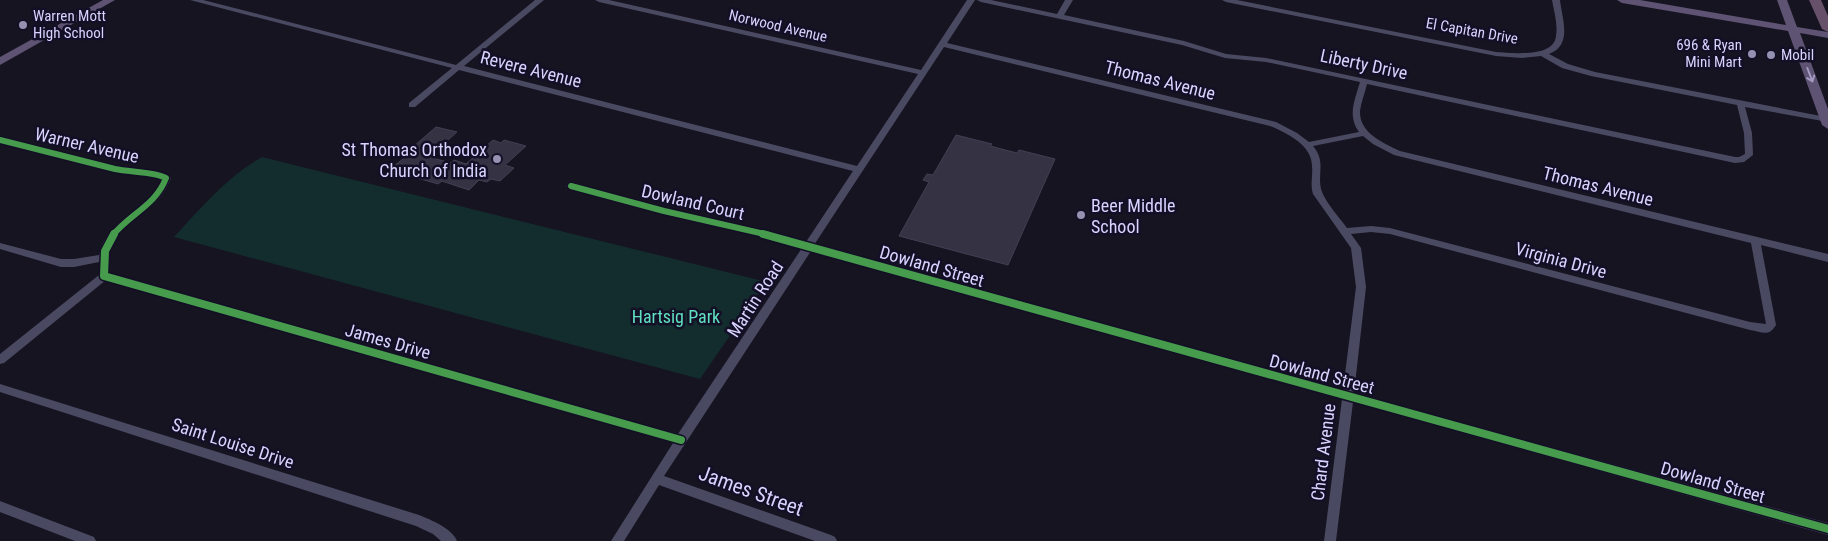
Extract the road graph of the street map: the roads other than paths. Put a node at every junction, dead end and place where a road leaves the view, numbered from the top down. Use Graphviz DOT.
graph roads {
  1 [pos="110,0"];
  2 [pos="194,0"];
  3 [pos="540,0"];
  4 [pos="599,0"];
  5 [pos="971,0"];
  6 [pos="981,0"];
  7 [pos="1068,0"];
  8 [pos="1226,0"];
  9 [pos="1556,0"];
  10 [pos="1622,0"];
  11 [pos="1782,0"];
  12 [pos="1815,0"];
  13 [pos="1059,17"];
  14 [pos="1792,29"];
  15 [pos="1828,29"];
  16 [pos="1828,35"];
  17 [pos="941,44"];
  18 [pos="1542,53"];
  19 [pos="0,62"];
  20 [pos="459,67"];
  21 [pos="922,73"];
  22 [pos="1364,81"];
  23 [pos="1740,102"];
  24 [pos="412,105"];
  25 [pos="1827,122"];
  26 [pos="1365,134"];
  27 [pos="0,140"];
  28 [pos="1306,145"];
  29 [pos="859,170"];
  30 [pos="570,186"];
  31 [pos="1345,231"];
  32 [pos="1755,240"];
  33 [pos="0,246"];
  34 [pos="808,247"];
  35 [pos="104,258"];
  36 [pos="1828,258"];
  37 [pos="104,276"];
  38 [pos="0,360"];
  39 [pos="0,388"];
  40 [pos="1347,396"];
  41 [pos="681,440"];
  42 [pos="657,479"];
  43 [pos="0,507"];
  44 [pos="1828,530"];
  45 [pos="82,541"];
  46 [pos="90,541"];
  47 [pos="451,541"];
  48 [pos="617,541"];
  49 [pos="831,541"];
  50 [pos="1330,541"];
  1 -- 19 [label="main road"];
  2 -- 20 [label="street, Revere Avenue"];
  3 -- 20 [label="street"];
  4 -- 21 [label="street, Norwood Avenue"];
  5 -- 17 [label="street, Martin Road"];
  6 -- 13 [label="street, Liberty Drive"];
  7 -- 13 [label="street"];
  8 -- 18 [label="street, El Capitan Drive"];
  9 -- 18 [label="street"];
  10 -- 14 [label="main road"];
  11 -- 14 [label="main road"];
  12 -- 15 [label="highway"];
  13 -- 22 [label="street, Liberty Drive"];
  14 -- 16 [label="main road"];
  14 -- 25 [label="main road, one-way"];
  17 -- 21 [label="street, Martin Road"];
  17 -- 28 [label="street, Thomas Avenue"];
  18 -- 23 [label="street"];
  20 -- 24 [label="street"];
  20 -- 29 [label="street, Revere Avenue"];
  21 -- 29 [label="street, Martin Road"];
  22 -- 23 [label="street, Liberty Drive"];
  22 -- 26 [label="street"];
  23 -- 25 [label="street"];
  26 -- 28 [label="street"];
  26 -- 32 [label="street, Thomas Avenue"];
  27 -- 35 [label="street, Warner Avenue"];
  28 -- 31 [label="street, Chard Avenue"];
  29 -- 34 [label="street, Martin Road"];
  30 -- 34 [label="street, Dowland Court"];
  31 -- 32 [label="street, Virginia Drive"];
  31 -- 40 [label="street, Chard Avenue"];
  32 -- 36 [label="street, Thomas Avenue"];
  33 -- 35 [label="street"];
  34 -- 40 [label="street, Dowland Street"];
  34 -- 41 [label="street, Martin Road"];
  35 -- 37 [label="street"];
  37 -- 38 [label="street"];
  37 -- 41 [label="street, James Drive"];
  39 -- 47 [label="street, Saint Louise Drive"];
  40 -- 44 [label="street, Dowland Street"];
  40 -- 50 [label="street, Chard Avenue"];
  41 -- 42 [label="street, Martin Road"];
  42 -- 48 [label="street, Martin Road"];
  42 -- 49 [label="street, James Street"];
  43 -- 45 [label="street"];
  43 -- 46 [label="street"];
}
